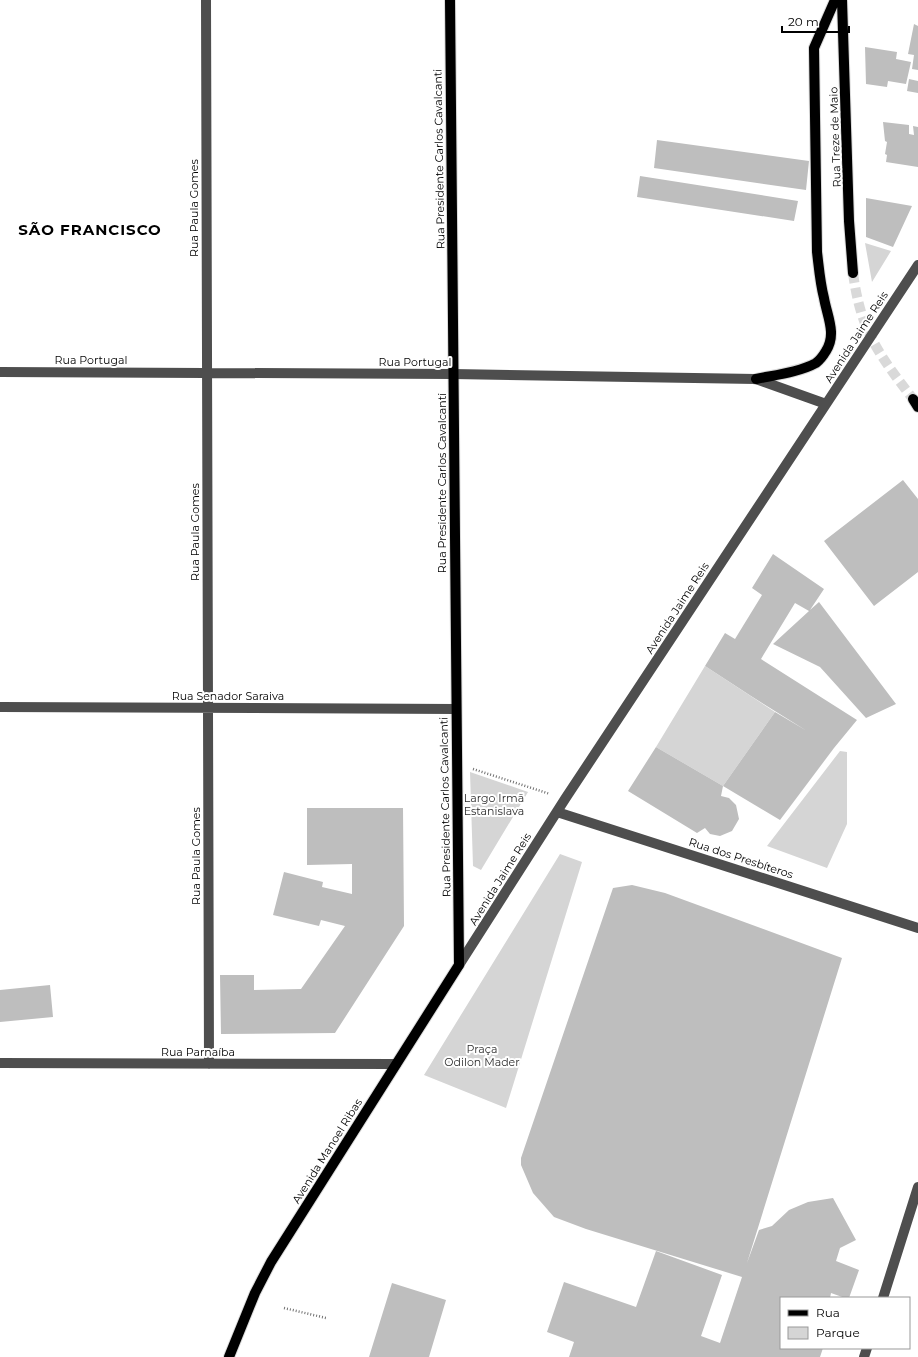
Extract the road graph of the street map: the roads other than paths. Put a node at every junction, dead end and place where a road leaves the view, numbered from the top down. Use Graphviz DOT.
graph roads {
  1 [pos="206,0"];
  2 [pos="450,0"];
  3 [pos="835,0"];
  4 [pos="842,0"];
  5 [pos="918,265"];
  6 [pos="853,272"];
  7 [pos="0,372"];
  8 [pos="207,373"];
  9 [pos="453,374"];
  10 [pos="756,379"];
  11 [pos="826,404"];
  12 [pos="0,707"];
  13 [pos="208,708"];
  14 [pos="456,709"];
  15 [pos="557,812"];
  16 [pos="918,928"];
  17 [pos="459,965"];
  18 [pos="0,1063"];
  19 [pos="209,1064"];
  20 [pos="396,1064"];
  21 [pos="918,1187"];
  22 [pos="883,1297"];
  23 [pos="229,1357"];
  1 -- 8 [label="street, Rua Paula Gomes"];
  2 -- 9 [label="main road, Rua Presidente Carlos Cavalcanti"];
  3 -- 10 [label="main road"];
  4 -- 6 [label="main road, Rua Treze de Maio"];
  5 -- 11 [label="street, Avenida Jaime Reis"];
  7 -- 8 [label="street, Rua Portugal"];
  8 -- 9 [label="street, Rua Portugal"];
  8 -- 13 [label="street, Rua Paula Gomes"];
  9 -- 10 [label="street, Rua Portugal"];
  9 -- 14 [label="main road, Rua Presidente Carlos Cavalcanti"];
  10 -- 11 [label="street, Rua Portugal"];
  11 -- 15 [label="street, Avenida Jaime Reis"];
  12 -- 13 [label="street, Rua Senador Saraiva"];
  13 -- 14 [label="street, Rua Senador Saraiva"];
  13 -- 19 [label="street, Rua Paula Gomes"];
  14 -- 17 [label="main road, Rua Presidente Carlos Cavalcanti"];
  15 -- 16 [label="street, Rua dos Presbíteros"];
  15 -- 17 [label="street, Avenida Jaime Reis"];
  17 -- 20 [label="main road, Avenida Manoel Ribas"];
  18 -- 19 [label="street, Rua Parnaíba"];
  19 -- 20 [label="street, Rua Parnaíba"];
  20 -- 23 [label="main road, Avenida Manoel Ribas"];
  21 -- 22 [label="street"];
}
